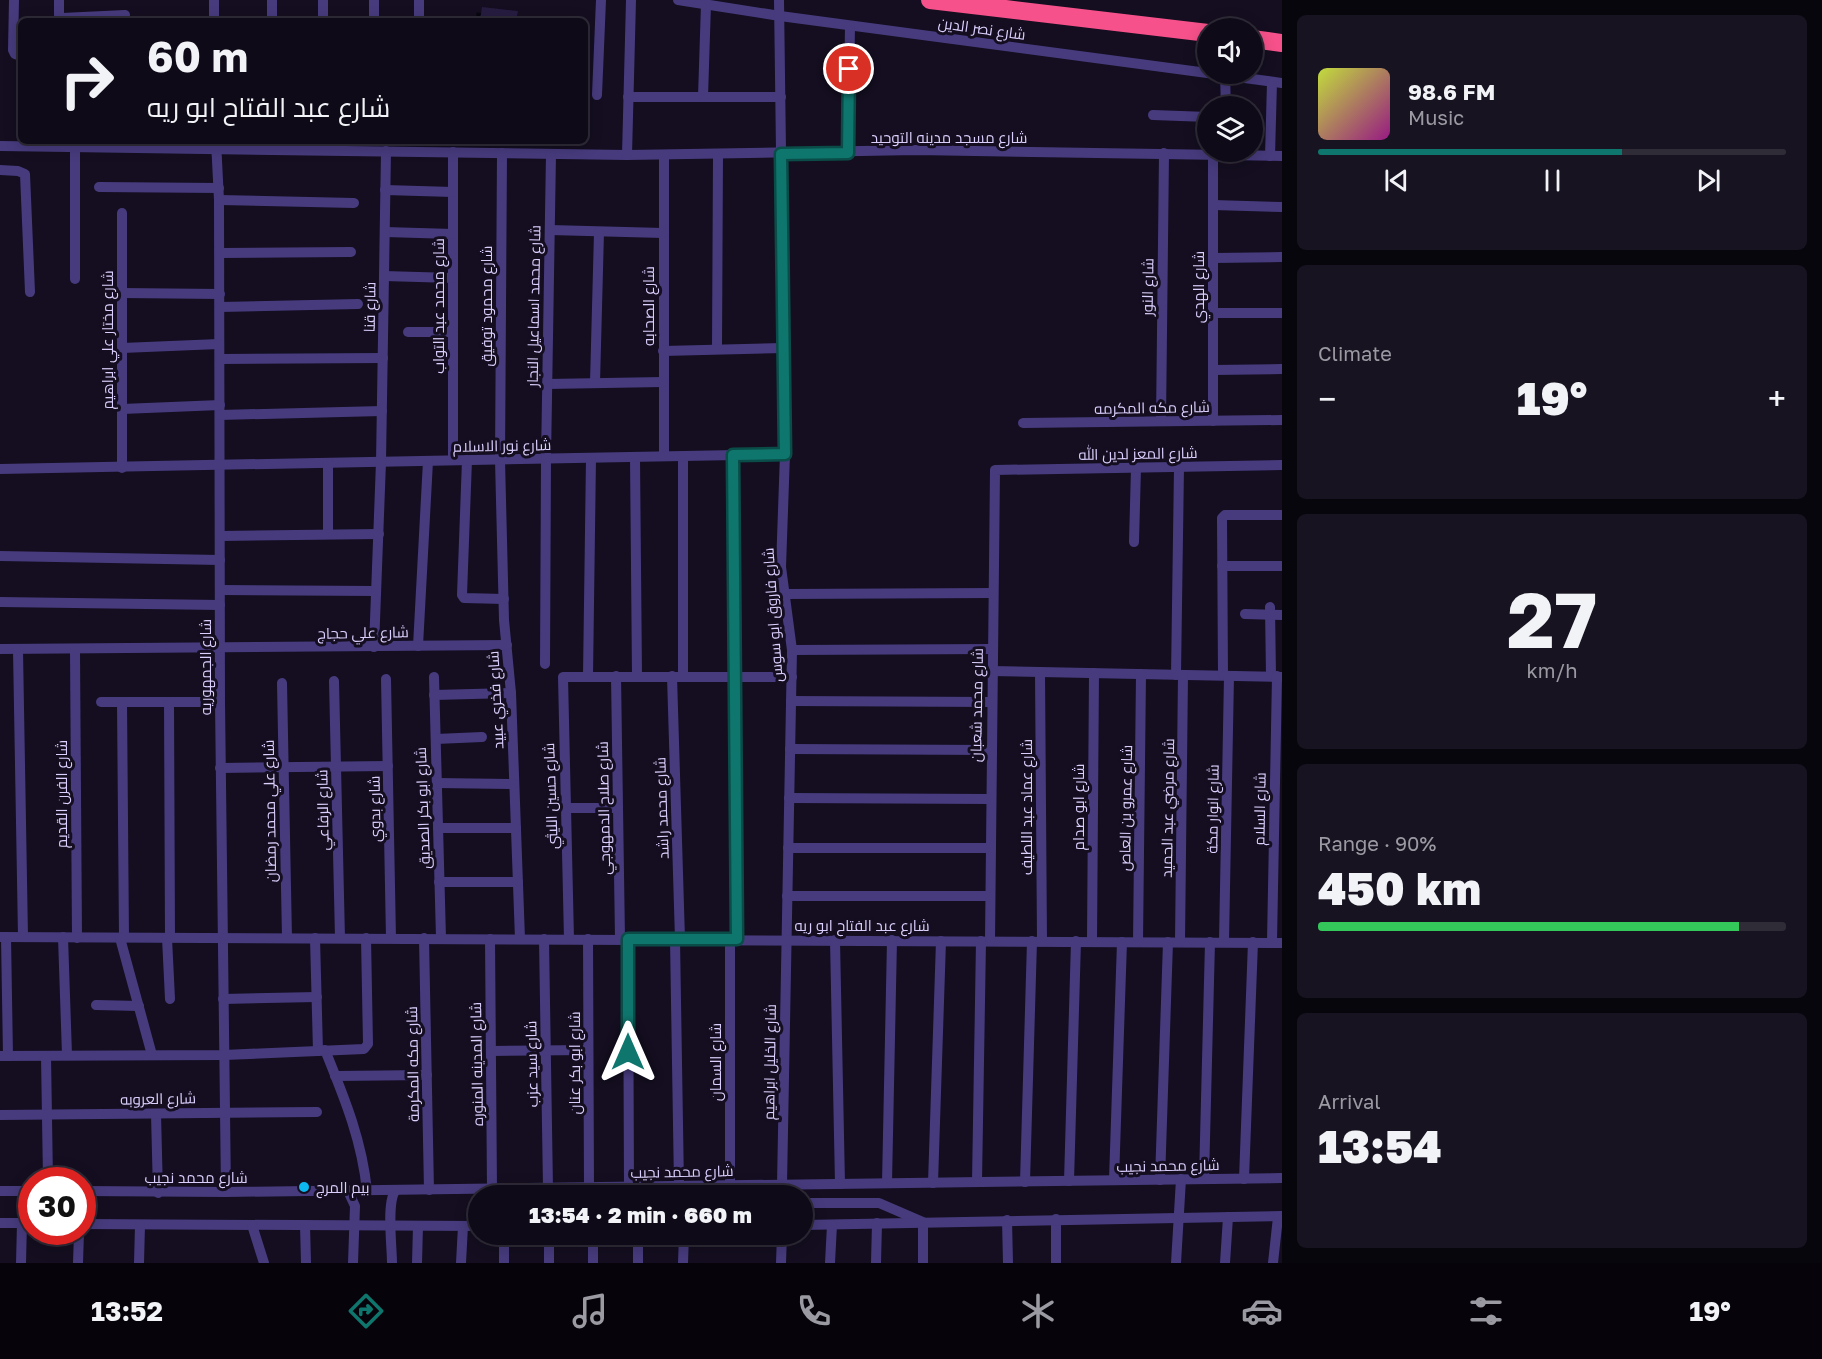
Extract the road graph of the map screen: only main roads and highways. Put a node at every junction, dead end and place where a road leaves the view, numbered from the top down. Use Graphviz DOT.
graph roads {
  1 [pos="930,0"];
  2 [pos="1197,32"];
  3 [pos="1263,40"];
  4 [pos="1282,43"];
  1 -- 2 [label="highway"];
  3 -- 4 [label="highway"];
}
